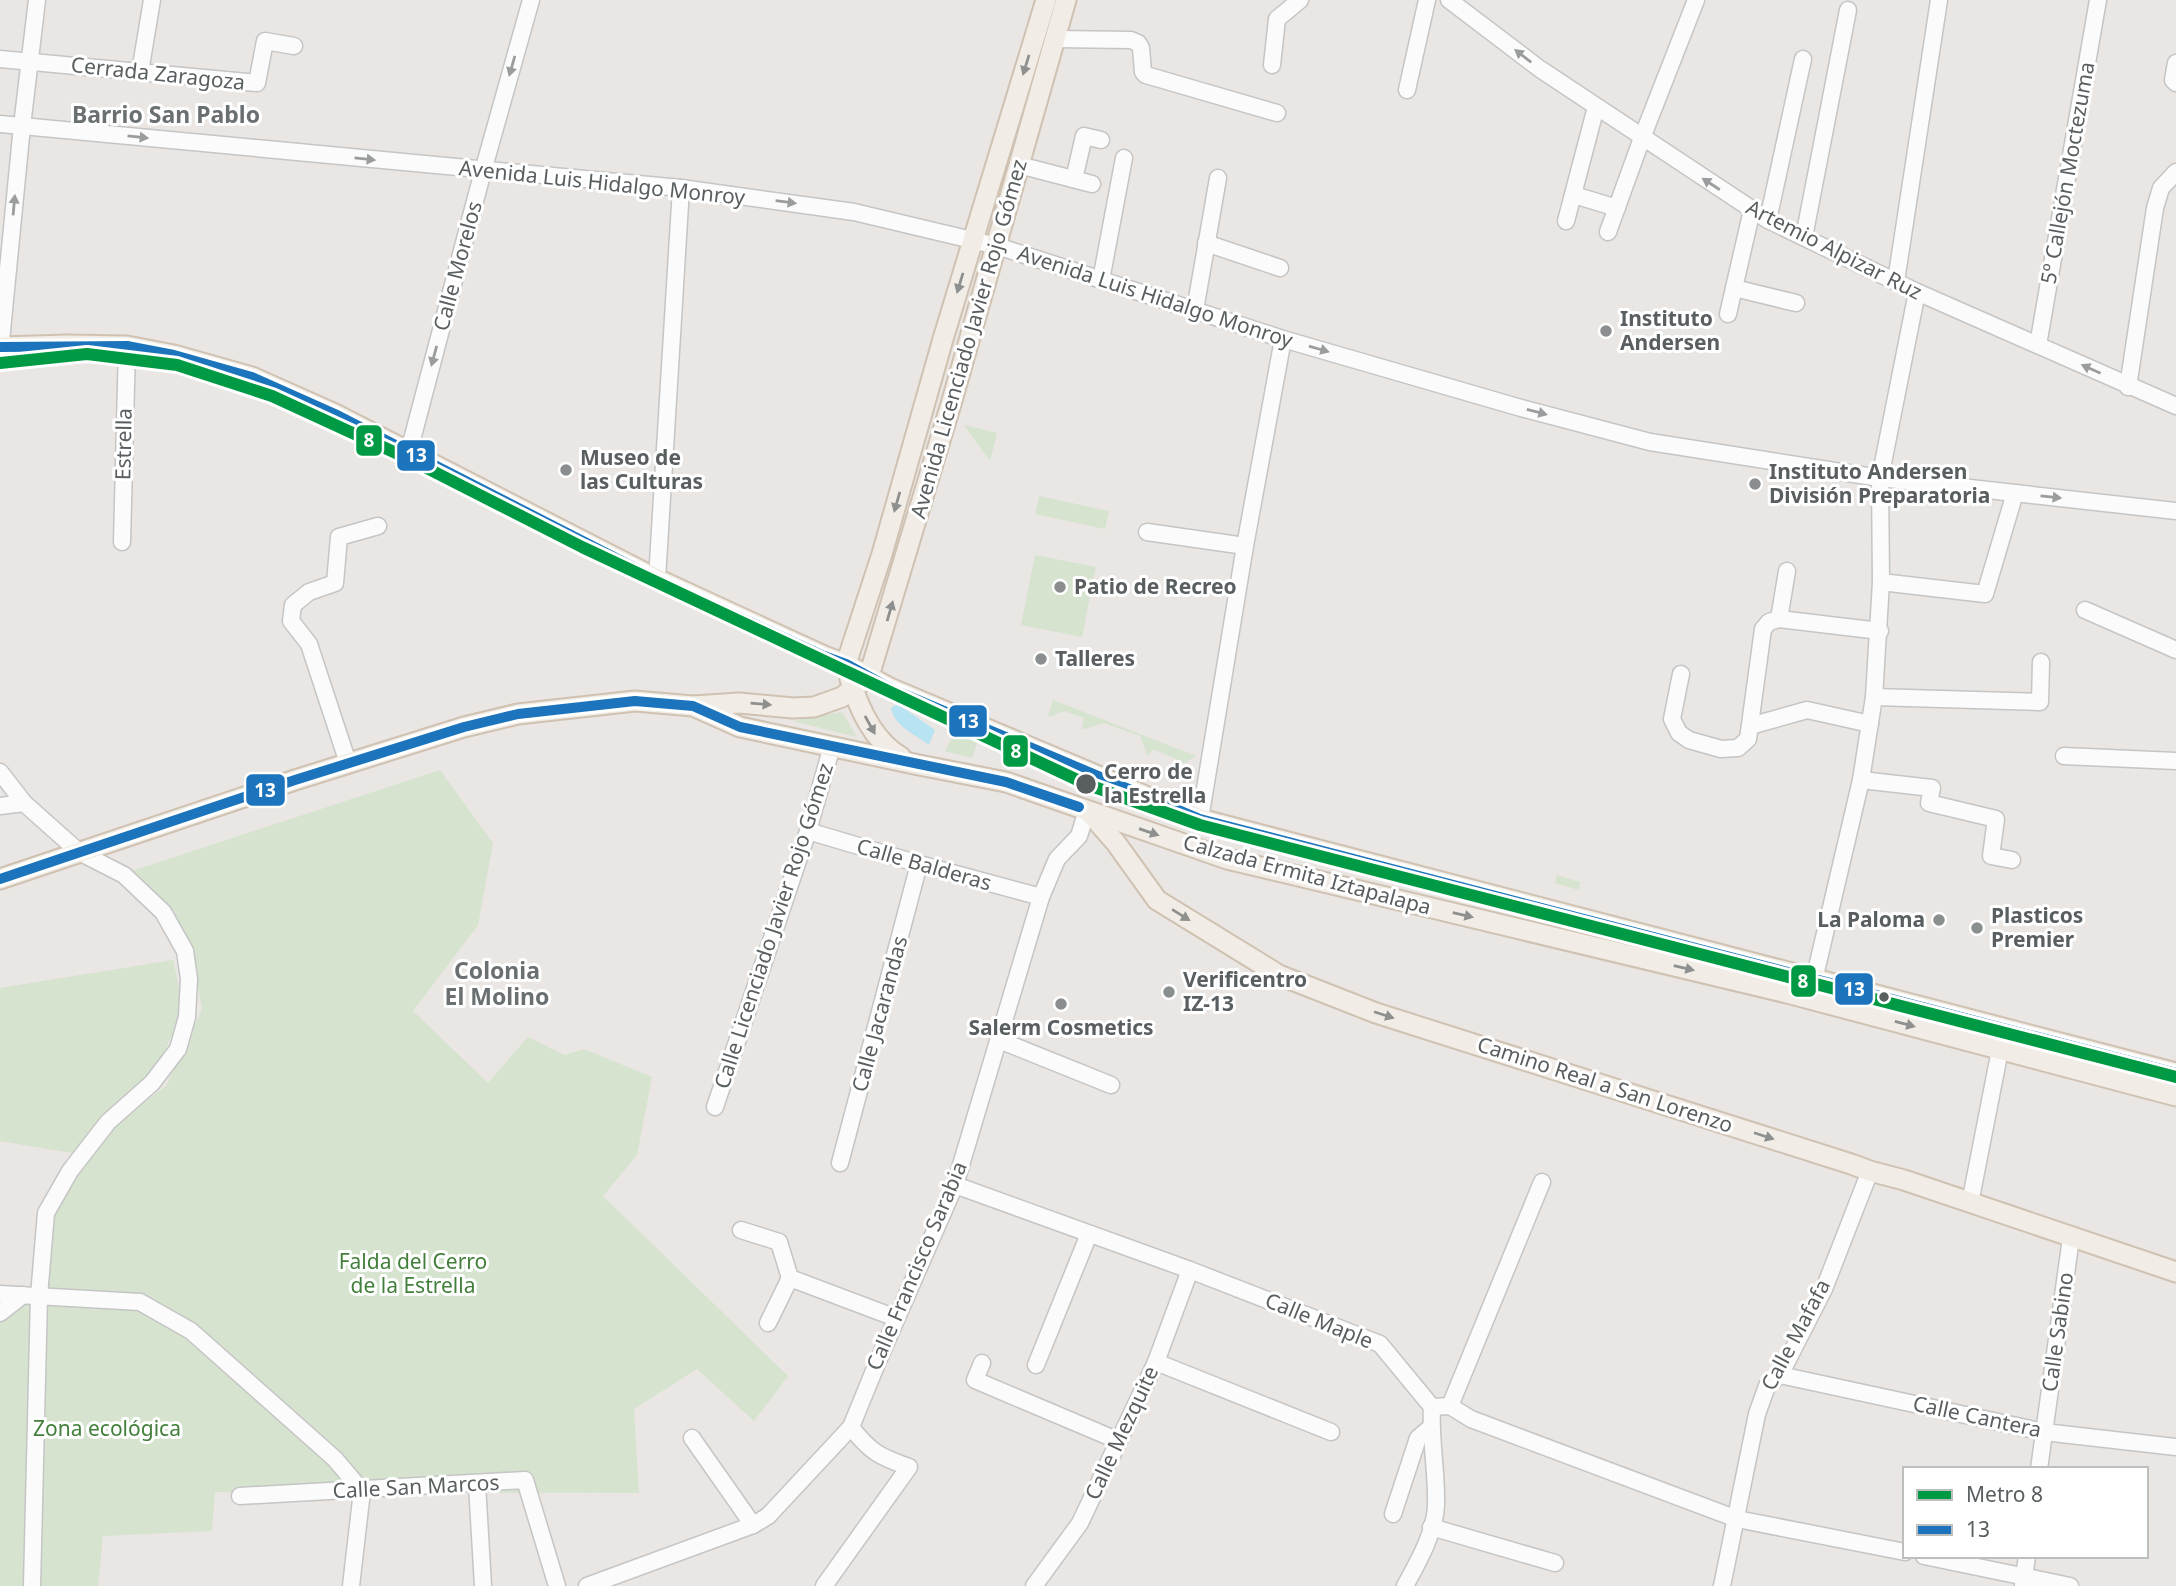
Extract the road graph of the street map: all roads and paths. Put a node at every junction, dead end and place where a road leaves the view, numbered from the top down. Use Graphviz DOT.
graph roads {
  1 [pos="37,0"];
  2 [pos="152,0"];
  3 [pos="531,0"];
  4 [pos="1046,0"];
  5 [pos="1066,0"];
  6 [pos="1300,0"];
  7 [pos="1427,0"];
  8 [pos="1449,0"];
  9 [pos="1696,0"];
  10 [pos="1939,0"];
  11 [pos="2098,0"];
  12 [pos="1847,10"];
  13 [pos="1055,39"];
  14 [pos="294,46"];
  15 [pos="0,59"];
  16 [pos="1803,59"];
  17 [pos="29,61"];
  18 [pos="2176,63"];
  19 [pos="1272,65"];
  20 [pos="139,72"];
  21 [pos="2176,83"];
  22 [pos="1407,90"];
  23 [pos="1596,107"];
  24 [pos="1276,113"];
  25 [pos="0,124"];
  26 [pos="22,126"];
  27 [pos="1642,138"];
  28 [pos="1101,140"];
  29 [pos="1124,158"];
  30 [pos="1019,165"];
  31 [pos="483,171"];
  32 [pos="2176,172"];
  33 [pos="1218,178"];
  34 [pos="1074,179"];
  35 [pos="1092,184"];
  36 [pos="681,188"];
  37 [pos="1574,195"];
  38 [pos="1617,208"];
  39 [pos="1752,210"];
  40 [pos="1768,220"];
  41 [pos="1566,221"];
  42 [pos="1608,232"];
  43 [pos="1804,237"];
  44 [pos="973,240"];
  45 [pos="1206,243"];
  46 [pos="997,246"];
  47 [pos="1280,268"];
  48 [pos="1101,280"];
  49 [pos="1896,281"];
  50 [pos="1734,288"];
  51 [pos="1917,292"];
  52 [pos="3,297"];
  53 [pos="1796,303"];
  54 [pos="1195,310"];
  55 [pos="1728,314"];
  56 [pos="1283,339"];
  57 [pos="2038,345"];
  58 [pos="127,346"];
  59 [pos="0,348"];
  60 [pos="2129,387"];
  61 [pos="2176,406"];
  62 [pos="410,451"];
  63 [pos="1880,478"];
  64 [pos="2015,493"];
  65 [pos="2176,511"];
  66 [pos="379,526"];
  67 [pos="1147,532"];
  68 [pos="122,542"];
  69 [pos="1245,546"];
  70 [pos="882,554"];
  71 [pos="904,561"];
  72 [pos="1787,571"];
  73 [pos="657,579"];
  74 [pos="1881,582"];
  75 [pos="2085,610"];
  76 [pos="1779,619"];
  77 [pos="1880,631"];
  78 [pos="2176,650"];
  79 [pos="2042,662"];
  80 [pos="846,664"];
  81 [pos="1681,674"];
  82 [pos="869,676"];
  83 [pos="853,689"];
  84 [pos="1874,696"];
  85 [pos="693,706"];
  86 [pos="1870,724"];
  87 [pos="1750,726"];
  88 [pos="832,746"];
  89 [pos="2064,756"];
  90 [pos="2176,761"];
  91 [pos="348,763"];
  92 [pos="919,765"];
  93 [pos="0,772"];
  94 [pos="1861,780"];
  95 [pos="24,803"];
  96 [pos="0,806"];
  97 [pos="1087,810"];
  98 [pos="1200,819"];
  99 [pos="808,831"];
  100 [pos="79,852"];
  101 [pos="2012,860"];
  102 [pos="919,864"];
  103 [pos="0,879"];
  104 [pos="1041,897"];
  105 [pos="1814,980"];
  106 [pos="999,1040"];
  107 [pos="2000,1050"];
  108 [pos="2176,1073"];
  109 [pos="1111,1085"];
  110 [pos="2176,1096"];
  111 [pos="715,1107"];
  112 [pos="840,1163"];
  113 [pos="1870,1171"];
  114 [pos="1542,1182"];
  115 [pos="955,1185"];
  116 [pos="1970,1203"];
  117 [pos="741,1230"];
  118 [pos="1088,1234"];
  119 [pos="2071,1238"];
  120 [pos="1190,1270"];
  121 [pos="2176,1272"];
  122 [pos="790,1278"];
  123 [pos="0,1294"];
  124 [pos="23,1295"];
  125 [pos="39,1296"];
  126 [pos="0,1313"];
  127 [pos="896,1318"];
  128 [pos="768,1323"];
  129 [pos="1156,1362"];
  130 [pos="982,1363"];
  131 [pos="1036,1365"];
  132 [pos="1780,1375"];
  133 [pos="1432,1406"];
  134 [pos="1450,1406"];
  135 [pos="851,1427"];
  136 [pos="1430,1427"];
  137 [pos="1331,1432"];
  138 [pos="2044,1432"];
  139 [pos="692,1438"];
  140 [pos="1119,1441"];
  141 [pos="2176,1447"];
  142 [pos="2039,1467"];
  143 [pos="477,1484"];
  144 [pos="362,1491"];
  145 [pos="240,1496"];
  146 [pos="1393,1514"];
  147 [pos="1737,1519"];
  148 [pos="752,1525"];
  149 [pos="1431,1527"];
  150 [pos="1903,1552"];
  151 [pos="1932,1558"];
  152 [pos="2027,1558"];
  153 [pos="1555,1563"];
  154 [pos="2023,1581"];
  155 [pos="1037,1585"];
  156 [pos="32,1586"];
  157 [pos="351,1586"];
  158 [pos="483,1586"];
  159 [pos="557,1586"];
  160 [pos="587,1586"];
  161 [pos="824,1586"];
  162 [pos="1405,1586"];
  163 [pos="1722,1586"];
  164 [pos="2070,1586"];
  1 -- 17 [label="street"];
  2 -- 20 [label="street"];
  3 -- 31 [label="street, Calle Morelos, one-way"];
  4 -- 44 [label="main road, Avenida Licenciado Javier Rojo Gómez, one-way"];
  5 -- 13 [label="main road, Avenida Licenciado Javier Rojo Gómez"];
  6 -- 19 [label="street"];
  7 -- 22 [label="street"];
  23 -- 8 [label="street, Artemio Alpizar Ruz, one-way"];
  9 -- 27 [label="street"];
  10 -- 49 [label="street"];
  11 -- 57 [label="street, 5º Callejón Moctezuma"];
  12 -- 43 [label="street"];
  13 -- 24 [label="street"];
  13 -- 30 [label="main road, Avenida Licenciado Javier Rojo Gómez"];
  14 -- 20 [label="street, Cerrada Zaragoza"];
  15 -- 17 [label="street, Cerrada Zaragoza"];
  16 -- 40 [label="street"];
  17 -- 20 [label="street, Cerrada Zaragoza"];
  17 -- 26 [label="street"];
  18 -- 21 [label="street"];
  23 -- 27 [label="street, Artemio Alpizar Ruz"];
  23 -- 37 [label="street"];
  25 -- 26 [label="street, Avenida Luis Hidalgo Monroy"];
  26 -- 31 [label="street, Avenida Luis Hidalgo Monroy, one-way"];
  52 -- 26 [label="street, one-way"];
  27 -- 38 [label="street"];
  39 -- 27 [label="street, Artemio Alpizar Ruz, one-way"];
  28 -- 34 [label="street"];
  29 -- 48 [label="street"];
  30 -- 34 [label="street"];
  30 -- 46 [label="main road, Avenida Licenciado Javier Rojo Gómez"];
  31 -- 36 [label="street, Avenida Luis Hidalgo Monroy"];
  31 -- 62 [label="street, Calle Morelos, one-way"];
  32 -- 60 [label="street"];
  33 -- 45 [label="street"];
  34 -- 35 [label="street"];
  36 -- 44 [label="street, Avenida Luis Hidalgo Monroy, one-way"];
  36 -- 73 [label="street"];
  37 -- 38 [label="street"];
  37 -- 41 [label="street"];
  38 -- 42 [label="street"];
  39 -- 40 [label="street, Artemio Alpizar Ruz"];
  39 -- 50 [label="street"];
  40 -- 43 [label="street, Artemio Alpizar Ruz"];
  43 -- 49 [label="street, Artemio Alpizar Ruz"];
  44 -- 46 [label="street, Avenida Luis Hidalgo Monroy"];
  44 -- 70 [label="main road, Avenida Licenciado Javier Rojo Gómez, one-way"];
  45 -- 47 [label="street"];
  45 -- 54 [label="street"];
  46 -- 48 [label="street, Avenida Luis Hidalgo Monroy"];
  46 -- 71 [label="main road, Avenida Licenciado Javier Rojo Gómez"];
  48 -- 54 [label="street, Avenida Luis Hidalgo Monroy"];
  49 -- 51 [label="street, Artemio Alpizar Ruz"];
  50 -- 53 [label="street"];
  50 -- 55 [label="street"];
  51 -- 57 [label="street, Artemio Alpizar Ruz"];
  51 -- 63 [label="street"];
  52 -- 59 [label="street"];
  54 -- 56 [label="street, Avenida Luis Hidalgo Monroy"];
  56 -- 63 [label="street, Avenida Luis Hidalgo Monroy, one-way"];
  56 -- 69 [label="street"];
  60 -- 57 [label="street, Artemio Alpizar Ruz, one-way"];
  58 -- 59 [label="main road, Calzada Ermita Iztapalapa"];
  58 -- 62 [label="main road, Calzada Ermita Iztapalapa"];
  58 -- 68 [label="street, Estrella"];
  60 -- 61 [label="street, Artemio Alpizar Ruz"];
  62 -- 73 [label="main road, Calzada Ermita Iztapalapa"];
  63 -- 64 [label="street, Avenida Luis Hidalgo Monroy"];
  63 -- 74 [label="street"];
  64 -- 65 [label="street, Avenida Luis Hidalgo Monroy, one-way"];
  64 -- 74 [label="street"];
  66 -- 91 [label="street"];
  67 -- 69 [label="street"];
  69 -- 98 [label="street"];
  70 -- 71 [label="main road"];
  70 -- 80 [label="main road, Avenida Licenciado Javier Rojo Gómez"];
  82 -- 71 [label="main road, Avenida Licenciado Javier Rojo Gómez, one-way"];
  72 -- 76 [label="street"];
  73 -- 80 [label="main road, Calzada Ermita Iztapalapa"];
  74 -- 77 [label="street"];
  75 -- 78 [label="street"];
  76 -- 77 [label="street"];
  76 -- 87 [label="street"];
  77 -- 84 [label="street"];
  79 -- 84 [label="street"];
  80 -- 82 [label="main road, Calzada Ermita Iztapalapa"];
  80 -- 83 [label="main road"];
  81 -- 87 [label="street"];
  82 -- 83 [label="main road"];
  82 -- 98 [label="main road, Calzada Ermita Iztapalapa"];
  85 -- 83 [label="main road, one-way"];
  83 -- 92 [label="main road, one-way"];
  84 -- 86 [label="street"];
  85 -- 88 [label="main road, Calzada Ermita Iztapalapa"];
  85 -- 91 [label="main road, Calzada Ermita Iztapalapa"];
  86 -- 87 [label="street"];
  86 -- 94 [label="street"];
  88 -- 92 [label="main road, Calzada Ermita Iztapalapa"];
  88 -- 99 [label="street, Calle Licenciado Javier Rojo Gómez"];
  89 -- 90 [label="street"];
  91 -- 100 [label="main road, Calzada Ermita Iztapalapa"];
  92 -- 97 [label="main road, Calzada Ermita Iztapalapa"];
  93 -- 95 [label="street"];
  94 -- 101 [label="street"];
  94 -- 105 [label="street"];
  95 -- 96 [label="street"];
  95 -- 100 [label="street"];
  97 -- 104 [label="street, Calle Francisco Sarabia"];
  97 -- 107 [label="main road, Calzada Ermita Iztapalapa, one-way"];
  97 -- 113 [label="main road, Camino Real a San Lorenzo, one-way"];
  98 -- 105 [label="main road, Calzada Ermita Iztapalapa"];
  99 -- 102 [label="street, Calle Balderas"];
  99 -- 111 [label="street, Calle Licenciado Javier Rojo Gómez"];
  100 -- 103 [label="main road, Calzada Ermita Iztapalapa"];
  100 -- 125 [label="street"];
  102 -- 104 [label="street, Calle Balderas"];
  102 -- 112 [label="street, Calle Jacarandas"];
  104 -- 106 [label="street, Calle Francisco Sarabia"];
  105 -- 108 [label="main road, Calzada Ermita Iztapalapa"];
  106 -- 109 [label="street"];
  106 -- 115 [label="street, Calle Francisco Sarabia"];
  107 -- 110 [label="main road, Calzada Ermita Iztapalapa"];
  107 -- 116 [label="street"];
  113 -- 116 [label="main road, Camino Real a San Lorenzo"];
  113 -- 132 [label="street, Calle Mafafa"];
  114 -- 134 [label="street"];
  115 -- 118 [label="street, Calle Maple"];
  115 -- 127 [label="street, Calle Francisco Sarabia"];
  116 -- 119 [label="main road, Camino Real a San Lorenzo"];
  117 -- 122 [label="street"];
  118 -- 120 [label="street, Calle Maple"];
  118 -- 131 [label="street"];
  119 -- 121 [label="main road, Camino Real a San Lorenzo"];
  119 -- 138 [label="street, Calle Sabino"];
  120 -- 129 [label="street, Calle Mezquite"];
  120 -- 133 [label="street, Calle Maple"];
  122 -- 127 [label="street"];
  122 -- 128 [label="street"];
  123 -- 124 [label="street"];
  124 -- 125 [label="street"];
  124 -- 126 [label="street"];
  125 -- 144 [label="street"];
  125 -- 156 [label="street"];
  127 -- 135 [label="street, Calle Francisco Sarabia"];
  129 -- 137 [label="street"];
  129 -- 140 [label="street, Calle Mezquite"];
  130 -- 140 [label="street"];
  132 -- 138 [label="street, Calle Cantera"];
  132 -- 147 [label="street, Calle Mafafa"];
  133 -- 134 [label="street"];
  133 -- 136 [label="street"];
  134 -- 147 [label="street"];
  135 -- 148 [label="street, Calle Francisco Sarabia"];
  135 -- 161 [label="street"];
  136 -- 146 [label="street"];
  136 -- 149 [label="street"];
  138 -- 141 [label="street, Calle Cantera"];
  138 -- 142 [label="street, Calle Sabino"];
  139 -- 148 [label="street"];
  140 -- 155 [label="street, Calle Mezquite"];
  143 -- 144 [label="street, Calle San Marcos"];
  143 -- 158 [label="street"];
  143 -- 159 [label="street, Calle San Marcos"];
  144 -- 145 [label="street, Calle San Marcos"];
  144 -- 157 [label="street"];
  147 -- 150 [label="street"];
  147 -- 163 [label="street, Calle Mafafa"];
  148 -- 160 [label="street, Calle Francisco Sarabia"];
  149 -- 153 [label="street"];
  149 -- 162 [label="street"];
  151 -- 154 [label="street"];
  152 -- 154 [label="street"];
  154 -- 164 [label="street"];
}
